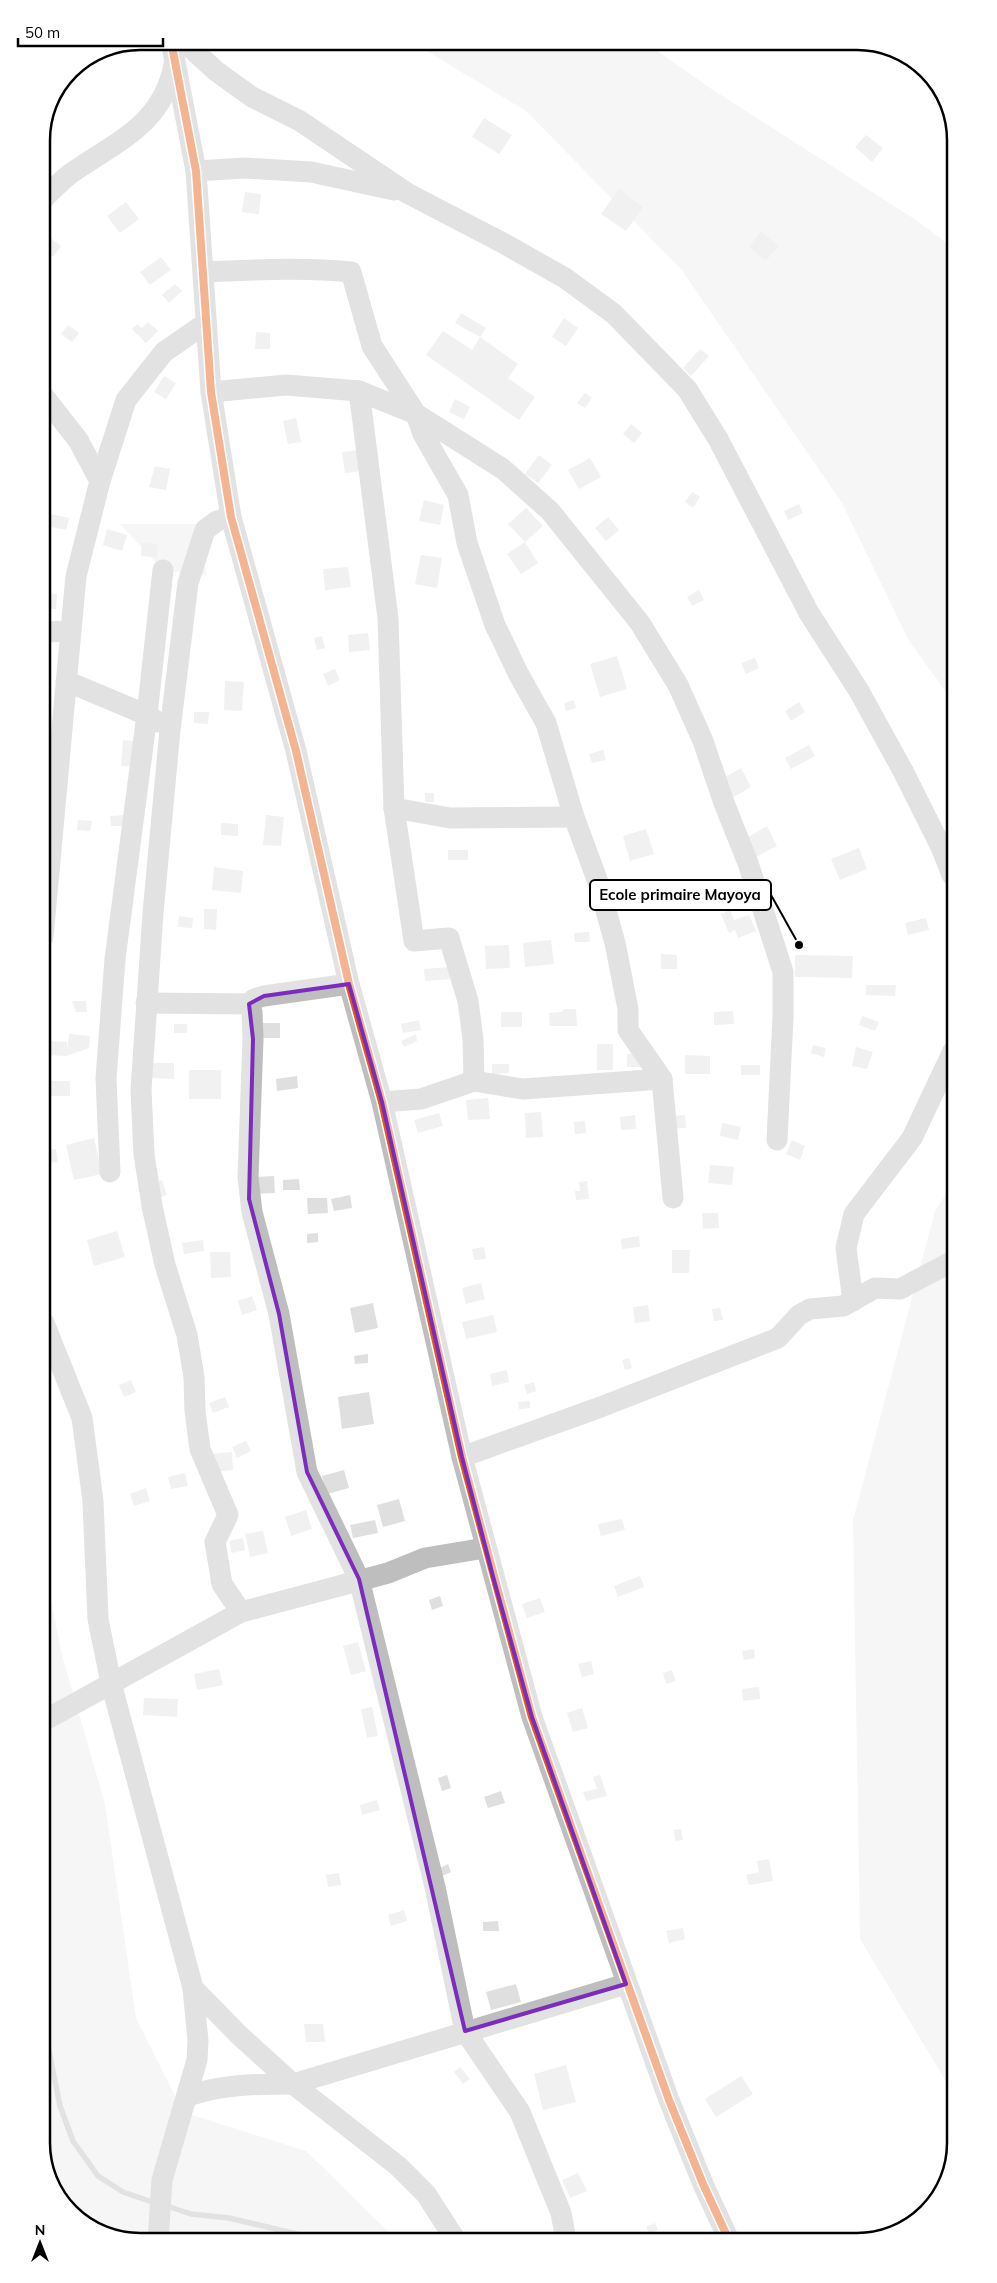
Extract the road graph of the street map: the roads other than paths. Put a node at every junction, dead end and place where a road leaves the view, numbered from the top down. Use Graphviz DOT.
graph roads {
  1 [pos="175,50"];
  2 [pos="176,50"];
  3 [pos="181,50"];
  4 [pos="196,171"];
  5 [pos="407,192"];
  6 [pos="50,193"];
  7 [pos="204,272"];
  8 [pos="206,324"];
  9 [pos="359,391"];
  10 [pos="211,392"];
  11 [pos="50,404"];
  12 [pos="416,414"];
  13 [pos="100,481"];
  14 [pos="231,517"];
  15 [pos="163,570"];
  16 [pos="70,631"];
  17 [pos="50,632"];
  18 [pos="66,681"];
  19 [pos="147,715"];
  20 [pos="170,730"];
  21 [pos="50,797"];
  22 [pos="394,808"];
  23 [pos="574,818"];
  24 [pos="947,863"];
  25 [pos="349,984"];
  26 [pos="146,1003"];
  27 [pos="250,1004"];
  28 [pos="947,1064"];
  29 [pos="662,1079"];
  30 [pos="474,1081"];
  31 [pos="382,1102"];
  32 [pos="777,1140"];
  33 [pos="110,1172"];
  34 [pos="673,1198"];
  35 [pos="947,1265"];
  36 [pos="852,1301"];
  37 [pos="50,1338"];
  38 [pos="462,1457"];
  39 [pos="486,1548"];
  40 [pos="359,1580"];
  41 [pos="241,1612"];
  42 [pos="111,1683"];
  43 [pos="50,1717"];
  44 [pos="626,1984"];
  45 [pos="193,1988"];
  46 [pos="465,2031"];
  47 [pos="293,2084"];
  48 [pos="188,2096"];
  49 [pos="158,2233"];
  50 [pos="451,2233"];
  51 [pos="565,2233"];
  52 [pos="726,2233"];
  1 -- 6 [label="street"];
  2 -- 4 [label="street"];
  3 -- 5 [label="street"];
  4 -- 5 [label="street"];
  4 -- 7 [label="street"];
  5 -- 24 [label="street"];
  7 -- 8 [label="street"];
  7 -- 12 [label="street"];
  8 -- 10 [label="street"];
  8 -- 13 [label="street"];
  9 -- 10 [label="street"];
  9 -- 12 [label="street"];
  9 -- 22 [label="street"];
  10 -- 14 [label="street"];
  11 -- 13 [label="street"];
  12 -- 23 [label="street"];
  12 -- 32 [label="street"];
  13 -- 16 [label="street"];
  14 -- 20 [label="street"];
  14 -- 25 [label="street"];
  15 -- 19 [label="street"];
  16 -- 17 [label="street"];
  16 -- 18 [label="street"];
  18 -- 19 [label="street"];
  18 -- 21 [label="street"];
  19 -- 20 [label="street"];
  19 -- 33 [label="street"];
  20 -- 26 [label="street"];
  22 -- 23 [label="street"];
  22 -- 30 [label="street"];
  23 -- 29 [label="street"];
  25 -- 27 [label="street"];
  25 -- 31 [label="street"];
  26 -- 27 [label="street"];
  26 -- 41 [label="street"];
  27 -- 40 [label="street"];
  28 -- 36 [label="street"];
  29 -- 30 [label="street"];
  29 -- 34 [label="street"];
  30 -- 31 [label="street"];
  31 -- 38 [label="street"];
  35 -- 36 [label="street"];
  36 -- 38 [label="street"];
  37 -- 42 [label="street"];
  38 -- 39 [label="street"];
  39 -- 40 [label="street"];
  39 -- 44 [label="street"];
  40 -- 41 [label="street"];
  40 -- 46 [label="street"];
  41 -- 42 [label="street"];
  42 -- 43 [label="street"];
  42 -- 45 [label="street"];
  44 -- 46 [label="street"];
  44 -- 52 [label="street"];
  45 -- 47 [label="street"];
  45 -- 48 [label="street"];
  46 -- 47 [label="street"];
  46 -- 51 [label="street"];
  47 -- 48 [label="street"];
  47 -- 50 [label="street"];
  48 -- 49 [label="street"];
}
